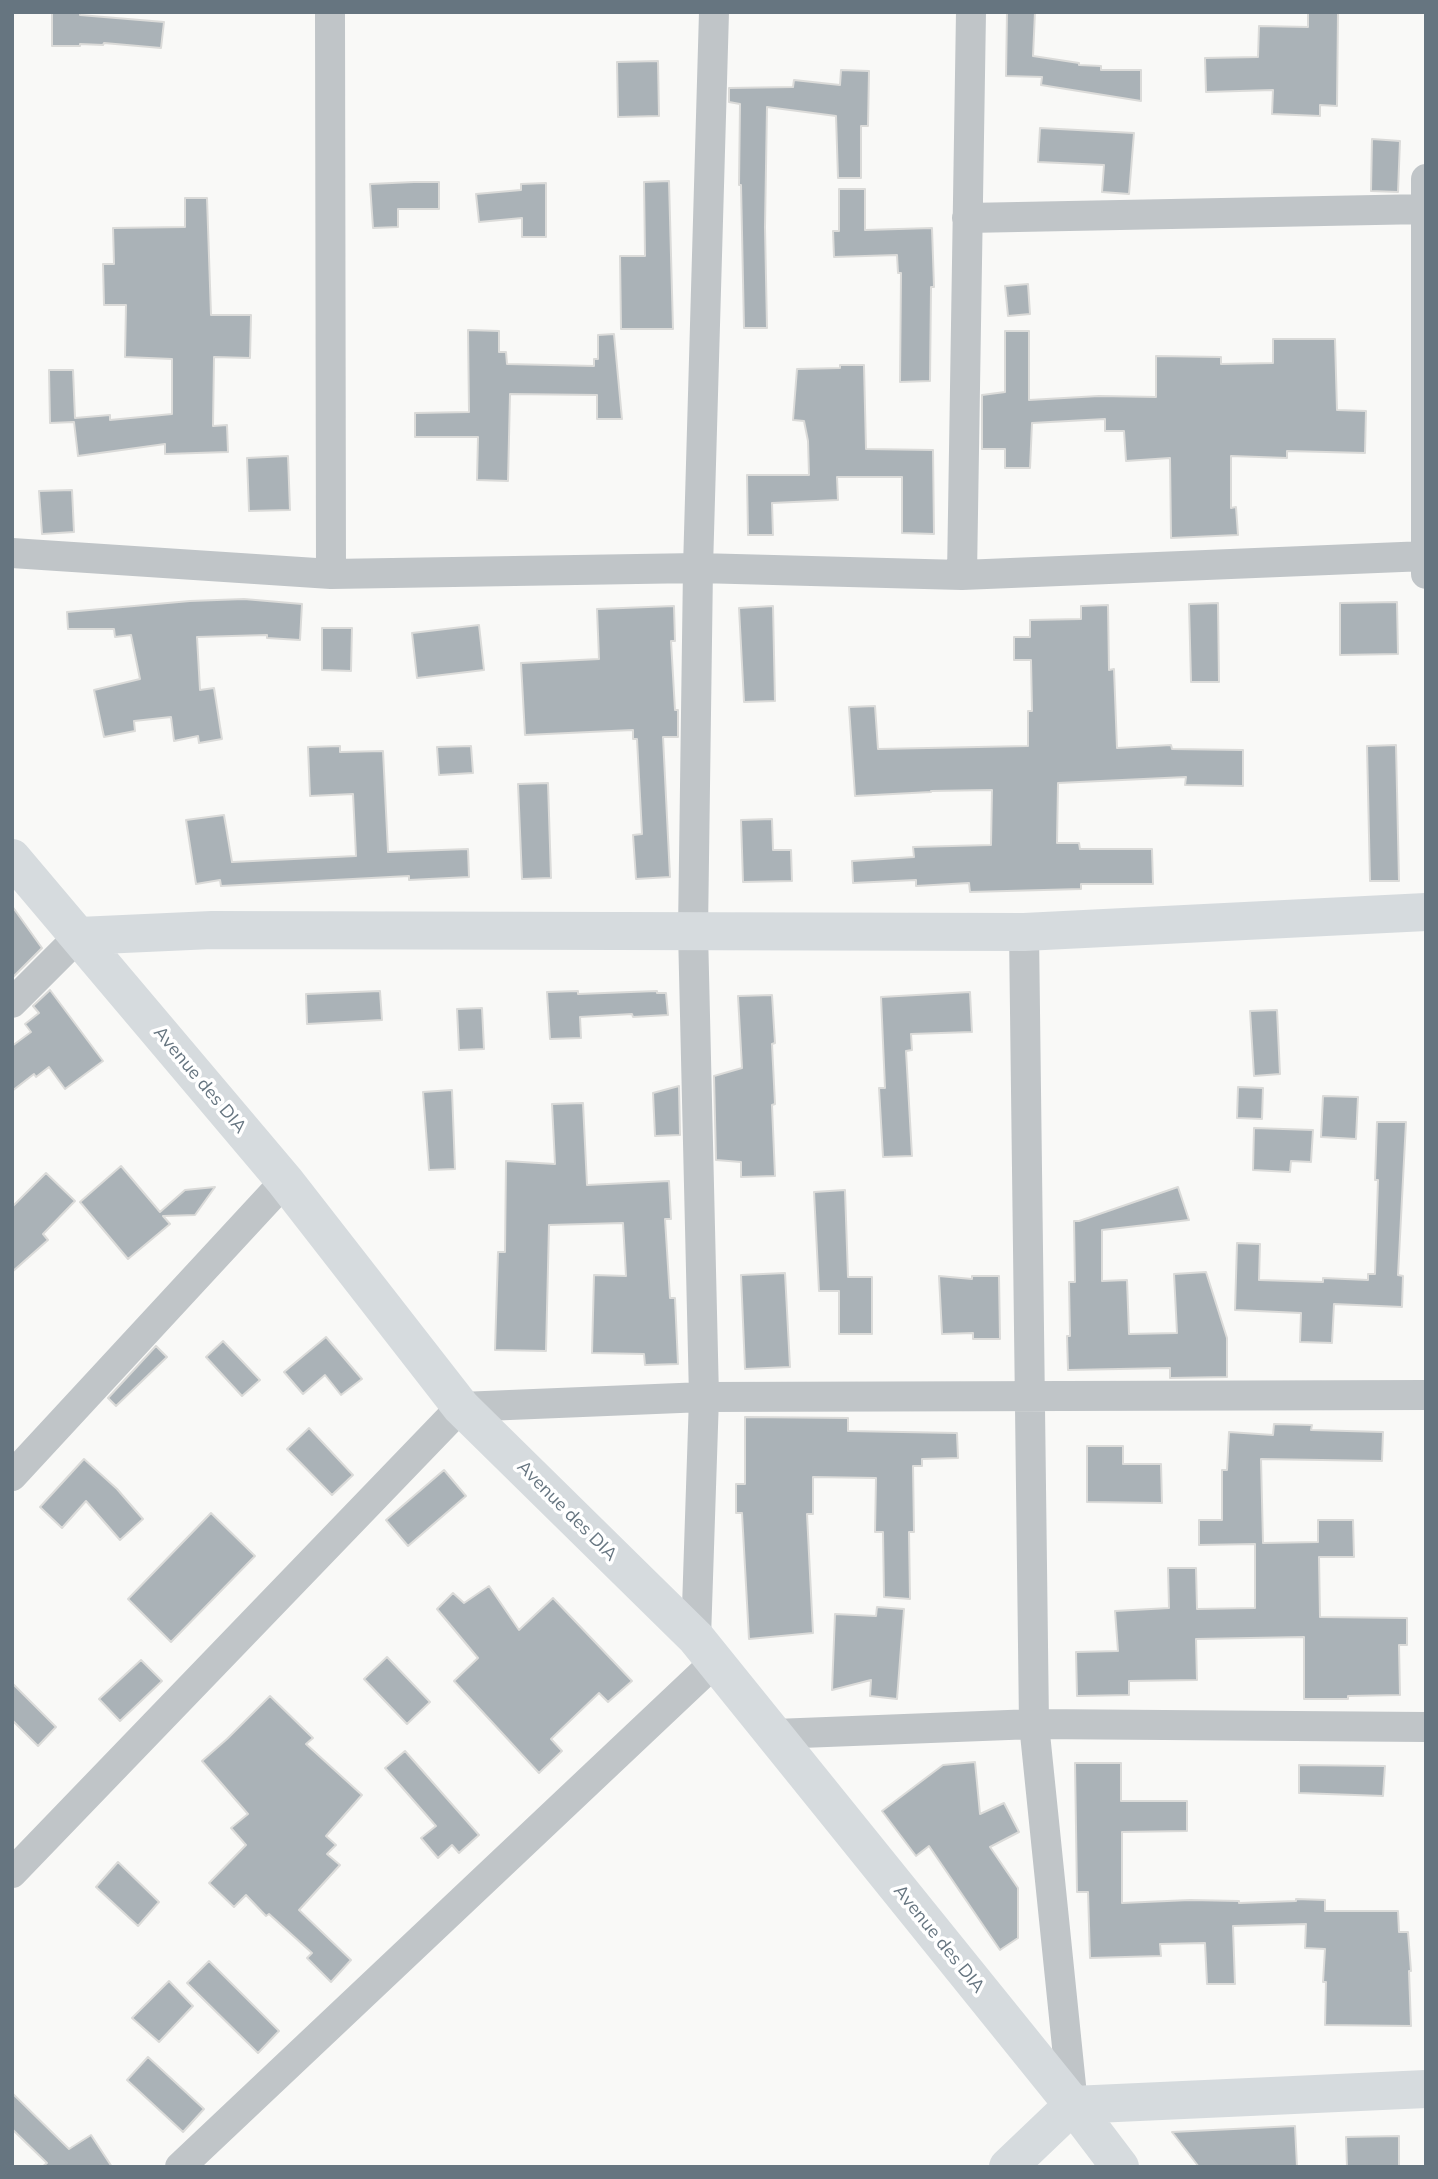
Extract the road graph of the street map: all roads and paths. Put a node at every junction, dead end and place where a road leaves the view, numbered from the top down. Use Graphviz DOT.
graph roads {
  1 [pos="330,12"];
  2 [pos="714,12"];
  3 [pos="971,12"];
  4 [pos="1426,179"];
  5 [pos="1425,209"];
  6 [pos="967,218"];
  7 [pos="12,553"];
  8 [pos="1425,556"];
  9 [pos="698,568"];
  10 [pos="331,574"];
  11 [pos="962,575"];
  12 [pos="1426,577"];
  13 [pos="12,858"];
  14 [pos="1426,912"];
  15 [pos="693,931"];
  16 [pos="1024,932"];
  17 [pos="79,936"];
  18 [pos="12,1003"];
  19 [pos="285,1181"];
  20 [pos="1030,1395"];
  21 [pos="1426,1395"];
  22 [pos="704,1397"];
  23 [pos="461,1407"];
  24 [pos="12,1476"];
  25 [pos="706,1650"];
  26 [pos="1034,1724"];
  27 [pos="1426,1727"];
  28 [pos="775,1734"];
  29 [pos="12,1873"];
  30 [pos="1426,2089"];
  31 [pos="1073,2105"];
  32 [pos="180,2167"];
  33 [pos="1008,2167"];
  34 [pos="1120,2167"];
  1 -- 10 [label="street"];
  2 -- 9 [label="street"];
  3 -- 6 [label="street"];
  4 -- 5 [label="street"];
  5 -- 6 [label="street"];
  5 -- 8 [label="street"];
  6 -- 11 [label="street"];
  7 -- 10 [label="street"];
  8 -- 11 [label="street"];
  8 -- 12 [label="street"];
  9 -- 10 [label="street"];
  9 -- 11 [label="street"];
  9 -- 15 [label="street"];
  13 -- 17 [label="street, Avenue des DIA"];
  14 -- 16 [label="street"];
  15 -- 16 [label="street"];
  15 -- 17 [label="street"];
  15 -- 22 [label="street"];
  16 -- 20 [label="street"];
  17 -- 18 [label="street"];
  17 -- 19 [label="street, Avenue des DIA"];
  19 -- 23 [label="street, Avenue des DIA"];
  19 -- 24 [label="street"];
  20 -- 21 [label="street"];
  20 -- 22 [label="street"];
  20 -- 26 [label="street"];
  22 -- 23 [label="street"];
  22 -- 25 [label="street"];
  23 -- 25 [label="street, Avenue des DIA"];
  23 -- 29 [label="street"];
  25 -- 28 [label="street, Avenue des DIA"];
  25 -- 32 [label="street"];
  26 -- 27 [label="street"];
  26 -- 28 [label="street"];
  26 -- 31 [label="street"];
  28 -- 31 [label="street, Avenue des DIA"];
  30 -- 31 [label="street"];
  31 -- 33 [label="street"];
  31 -- 34 [label="street, Avenue des DIA"];
}
